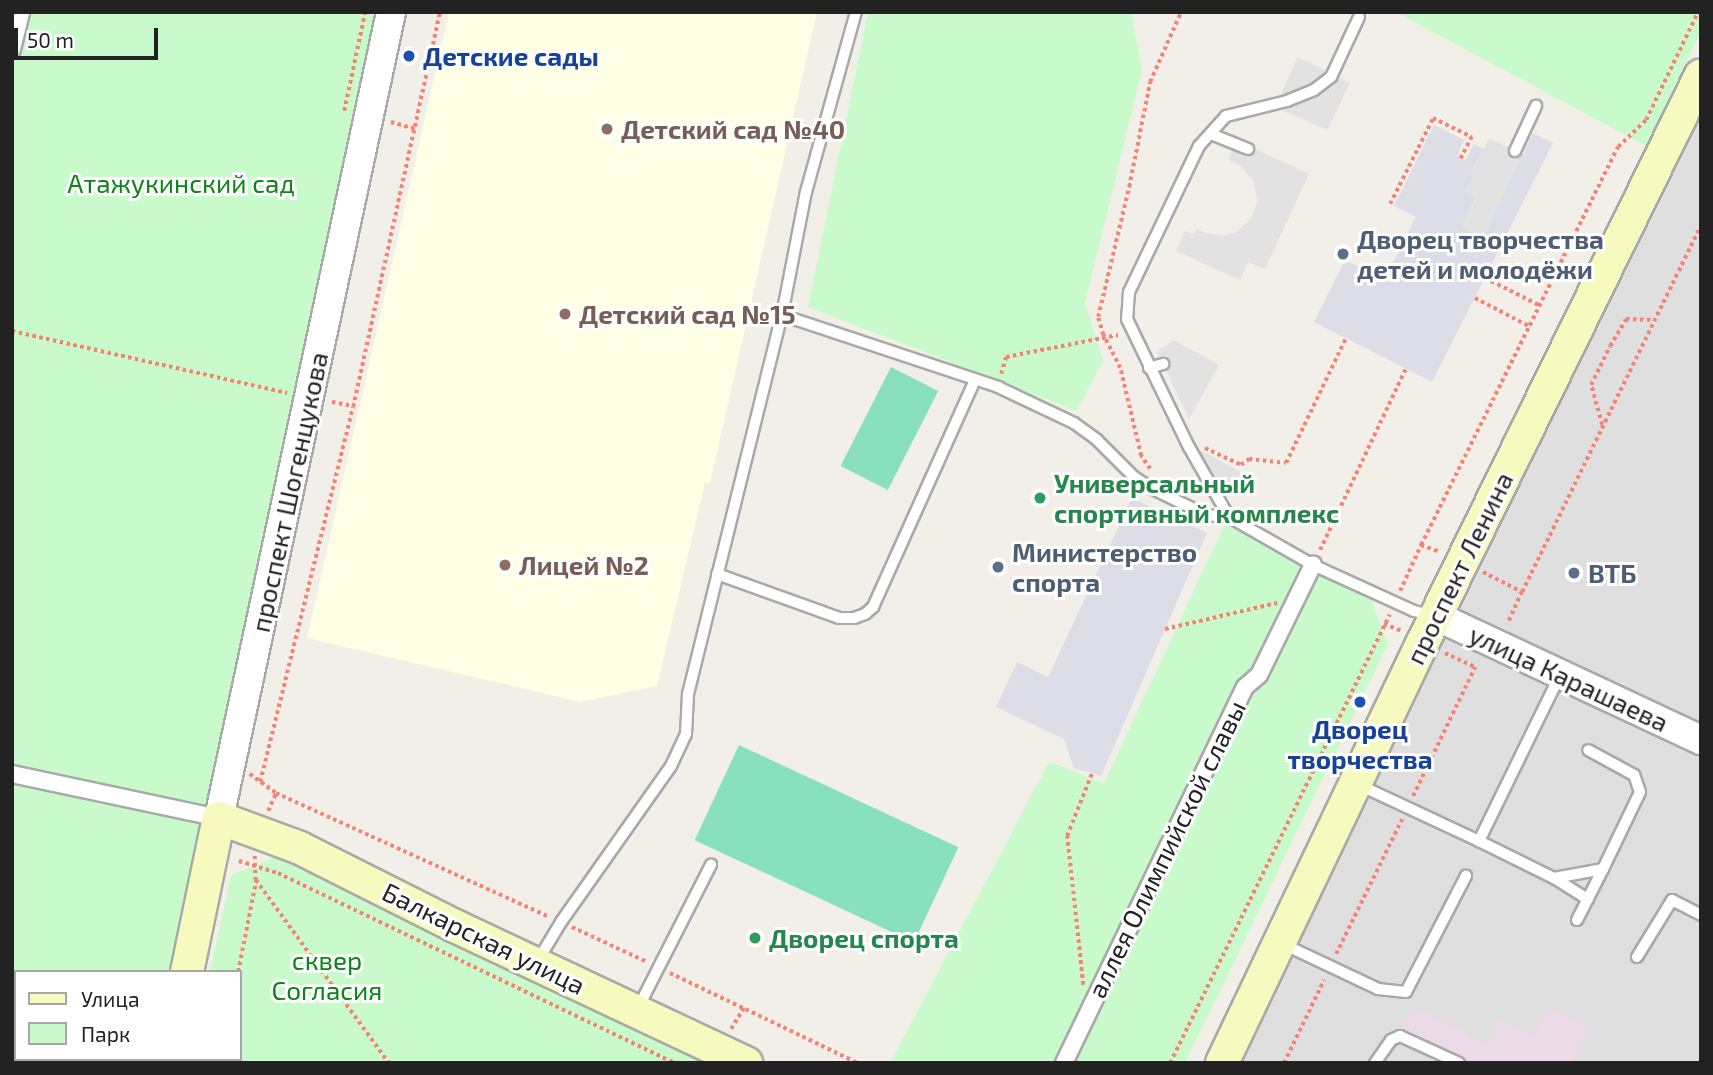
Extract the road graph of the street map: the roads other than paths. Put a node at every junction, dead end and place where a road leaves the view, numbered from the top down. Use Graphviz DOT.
graph roads {
  1 [pos="21,12"];
  2 [pos="391,12"];
  3 [pos="856,12"];
  4 [pos="1359,17"];
  5 [pos="12,49"];
  6 [pos="1701,75"];
  7 [pos="1536,106"];
  8 [pos="1211,134"];
  9 [pos="1248,149"];
  10 [pos="1515,151"];
  11 [pos="782,315"];
  12 [pos="1163,364"];
  13 [pos="1149,368"];
  14 [pos="975,380"];
  15 [pos="1184,409"];
  16 [pos="1177,424"];
  17 [pos="1229,517"];
  18 [pos="1313,565"];
  19 [pos="717,574"];
  20 [pos="1436,616"];
  21 [pos="1562,673"];
  22 [pos="1701,740"];
  23 [pos="1588,750"];
  24 [pos="12,774"];
  25 [pos="1355,783"];
  26 [pos="219,818"];
  27 [pos="1479,841"];
  28 [pos="711,865"];
  29 [pos="1604,869"];
  30 [pos="1466,876"];
  31 [pos="1554,878"];
  32 [pos="1588,899"];
  33 [pos="1701,915"];
  34 [pos="1577,920"];
  35 [pos="1280,943"];
  36 [pos="1637,957"];
  37 [pos="536,964"];
  38 [pos="187,970"];
  39 [pos="636,1010"];
  40 [pos="746,1063"];
  41 [pos="1064,1063"];
  42 [pos="1222,1063"];
  43 [pos="1375,1063"];
  44 [pos="1459,1063"];
  1 -- 5 [label="street"];
  2 -- 26 [label="street, проспект Шогенцукова"];
  3 -- 11 [label="lane"];
  4 -- 8 [label="lane"];
  6 -- 20 [label="main road, проспект Ленина"];
  7 -- 10 [label="lane"];
  8 -- 9 [label="lane"];
  8 -- 13 [label="lane"];
  11 -- 14 [label="lane"];
  11 -- 19 [label="lane"];
  12 -- 13 [label="lane"];
  13 -- 16 [label="lane"];
  14 -- 17 [label="lane"];
  14 -- 19 [label="lane"];
  15 -- 16 [label="lane"];
  16 -- 17 [label="lane"];
  17 -- 18 [label="lane"];
  18 -- 20 [label="lane"];
  18 -- 41 [label="street, аллея Олимпийской славы"];
  19 -- 37 [label="lane"];
  20 -- 21 [label="street, улица Карашаева"];
  20 -- 25 [label="main road, проспект Ленина"];
  21 -- 22 [label="street, улица Карашаева"];
  21 -- 27 [label="lane"];
  23 -- 29 [label="lane"];
  24 -- 26 [label="street"];
  25 -- 27 [label="lane"];
  25 -- 35 [label="main road, проспект Ленина"];
  26 -- 37 [label="main road, Балкарская улица"];
  26 -- 38 [label="main road, проспект Шогенцукова"];
  27 -- 31 [label="lane"];
  28 -- 39 [label="lane"];
  29 -- 31 [label="lane"];
  29 -- 32 [label="lane"];
  30 -- 35 [label="lane"];
  31 -- 32 [label="lane"];
  32 -- 34 [label="lane"];
  33 -- 36 [label="lane"];
  35 -- 42 [label="main road, проспект Ленина"];
  37 -- 39 [label="main road, Балкарская улица"];
  39 -- 40 [label="main road, Балкарская улица"];
  43 -- 44 [label="lane"];
}
